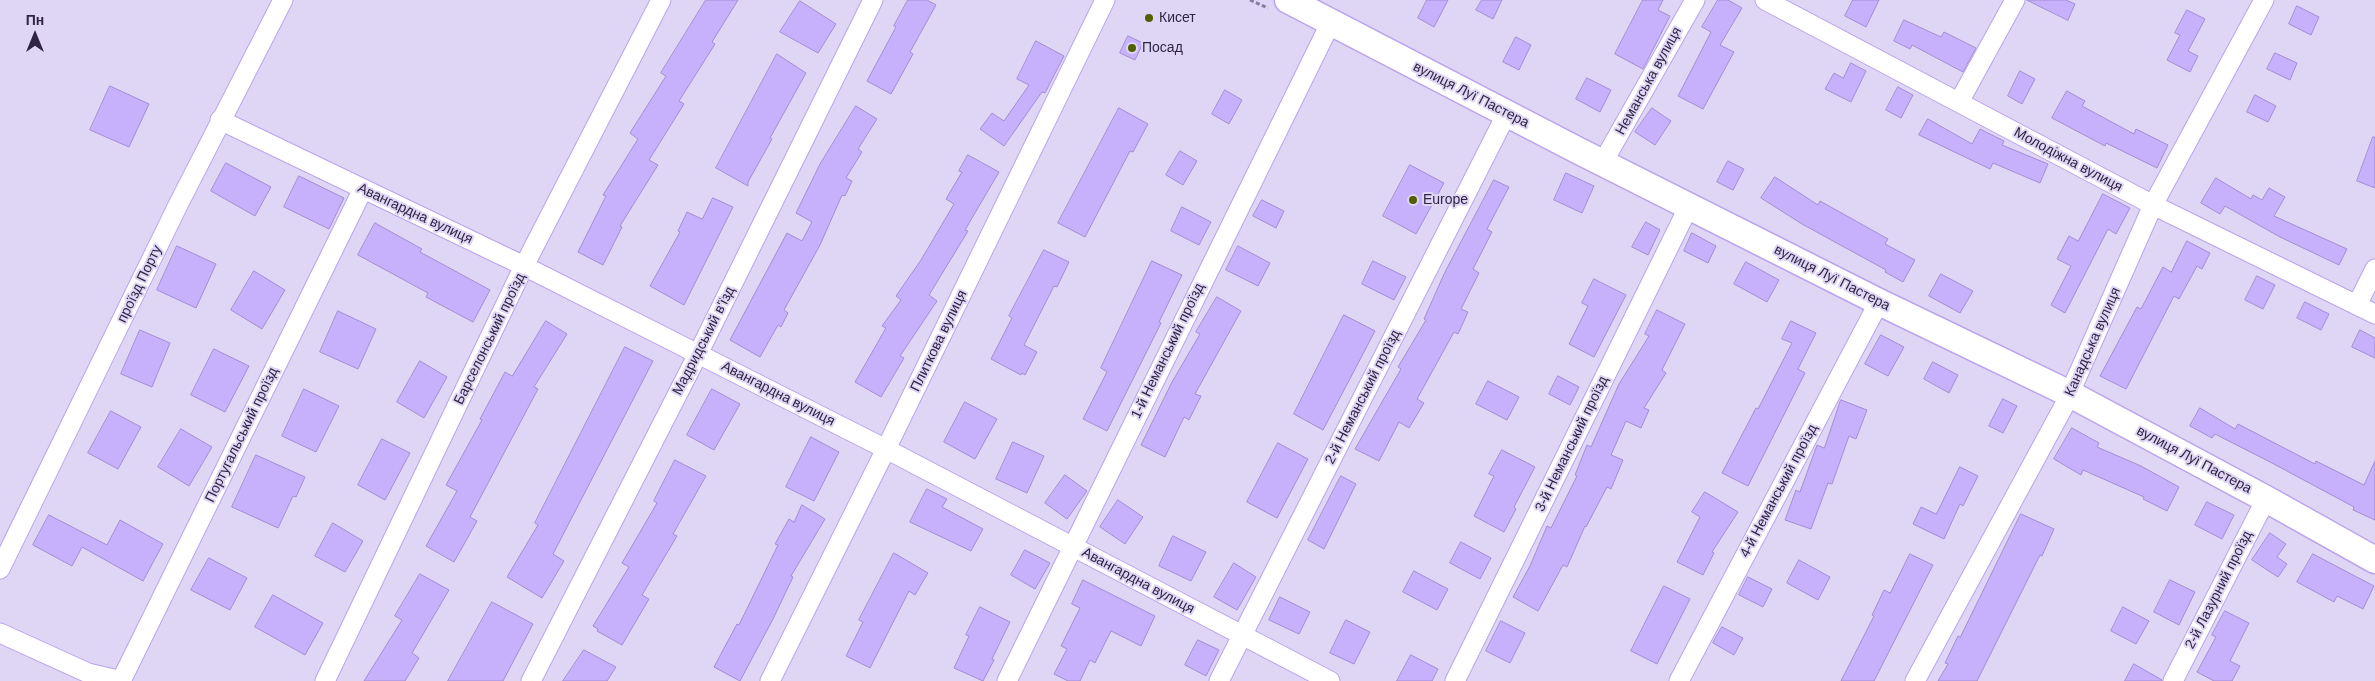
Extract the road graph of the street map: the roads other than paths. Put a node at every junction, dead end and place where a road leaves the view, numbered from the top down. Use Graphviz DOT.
graph roads {
  1 [pos="283,0"];
  2 [pos="662,0"];
  3 [pos="873,0"];
  4 [pos="1105,0"];
  5 [pos="1288,0"];
  6 [pos="1694,0"];
  7 [pos="1765,0"];
  8 [pos="2015,0"];
  9 [pos="2264,0"];
  10 [pos="1331,22"];
  11 [pos="1959,102"];
  12 [pos="1506,113"];
  13 [pos="220,120"];
  14 [pos="1603,162"];
  15 [pos="363,190"];
  16 [pos="2153,205"];
  17 [pos="1689,206"];
  18 [pos="524,266"];
  19 [pos="2375,270"];
  20 [pos="1879,302"];
  21 [pos="2357,305"];
  22 [pos="2375,314"];
  23 [pos="698,354"];
  24 [pos="2070,394"];
  25 [pos="886,449"];
  26 [pos="2266,499"];
  27 [pos="1072,546"];
  28 [pos="2375,560"];
  29 [pos="0,569"];
  30 [pos="0,633"];
  31 [pos="1243,636"];
  32 [pos="86,677"];
  33 [pos="121,681"];
  34 [pos="325,681"];
  35 [pos="531,681"];
  36 [pos="770,681"];
  37 [pos="1007,681"];
  38 [pos="1219,681"];
  39 [pos="1330,681"];
  40 [pos="1455,681"];
  41 [pos="1679,681"];
  42 [pos="1915,681"];
  43 [pos="2173,681"];
  1 -- 13 [label="street, проїзд Порту"];
  2 -- 18 [label="street, Барселонський проїзд"];
  3 -- 23 [label="street, Мадридський в'їзд"];
  4 -- 25 [label="street, Плиткова вулиця"];
  5 -- 10 [label="street, вулиця Луї Пастера"];
  6 -- 14 [label="street, Неманська вулиця"];
  7 -- 11 [label="street, Молодіжна вулиця"];
  8 -- 11 [label="street"];
  9 -- 16 [label="street, Канадська вулиця"];
  10 -- 12 [label="street, вулиця Луї Пастера"];
  10 -- 27 [label="street, 1-й Неманський проїзд"];
  11 -- 16 [label="street, Молодіжна вулиця"];
  12 -- 14 [label="street, вулиця Луї Пастера"];
  12 -- 31 [label="street, 2-й Неманський проїзд"];
  13 -- 15 [label="street, Авангардна вулиця"];
  13 -- 29 [label="street, проїзд Порту"];
  14 -- 17 [label="street, вулиця Луї Пастера"];
  15 -- 18 [label="street, Авангардна вулиця"];
  15 -- 33 [label="street, Португальський проїзд"];
  16 -- 21 [label="street, Молодіжна вулиця"];
  16 -- 24 [label="street, Канадська вулиця"];
  17 -- 20 [label="street, вулиця Луї Пастера"];
  17 -- 40 [label="street, 3-й Неманський проїзд"];
  18 -- 23 [label="street, Авангардна вулиця"];
  18 -- 34 [label="street, Барселонський проїзд"];
  19 -- 21 [label="street"];
  20 -- 24 [label="street, вулиця Луї Пастера"];
  20 -- 41 [label="street, 4-й Неманський проїзд"];
  21 -- 22 [label="street, Молодіжна вулиця"];
  23 -- 25 [label="street, Авангардна вулиця"];
  23 -- 35 [label="street, Мадридський в'їзд"];
  24 -- 26 [label="street, вулиця Луї Пастера"];
  24 -- 42 [label="street, Канадська вулиця"];
  25 -- 27 [label="street, Авангардна вулиця"];
  25 -- 36 [label="street, Плиткова вулиця"];
  26 -- 28 [label="street, вулиця Луї Пастера"];
  26 -- 43 [label="street, 2-й Лазурний проїзд"];
  27 -- 31 [label="street, Авангардна вулиця"];
  27 -- 37 [label="street, 1-й Неманський проїзд"];
  30 -- 32 [label="street"];
  31 -- 38 [label="street, 2-й Неманський проїзд"];
  31 -- 39 [label="street, Авангардна вулиця"];
  32 -- 33 [label="street"];
}
